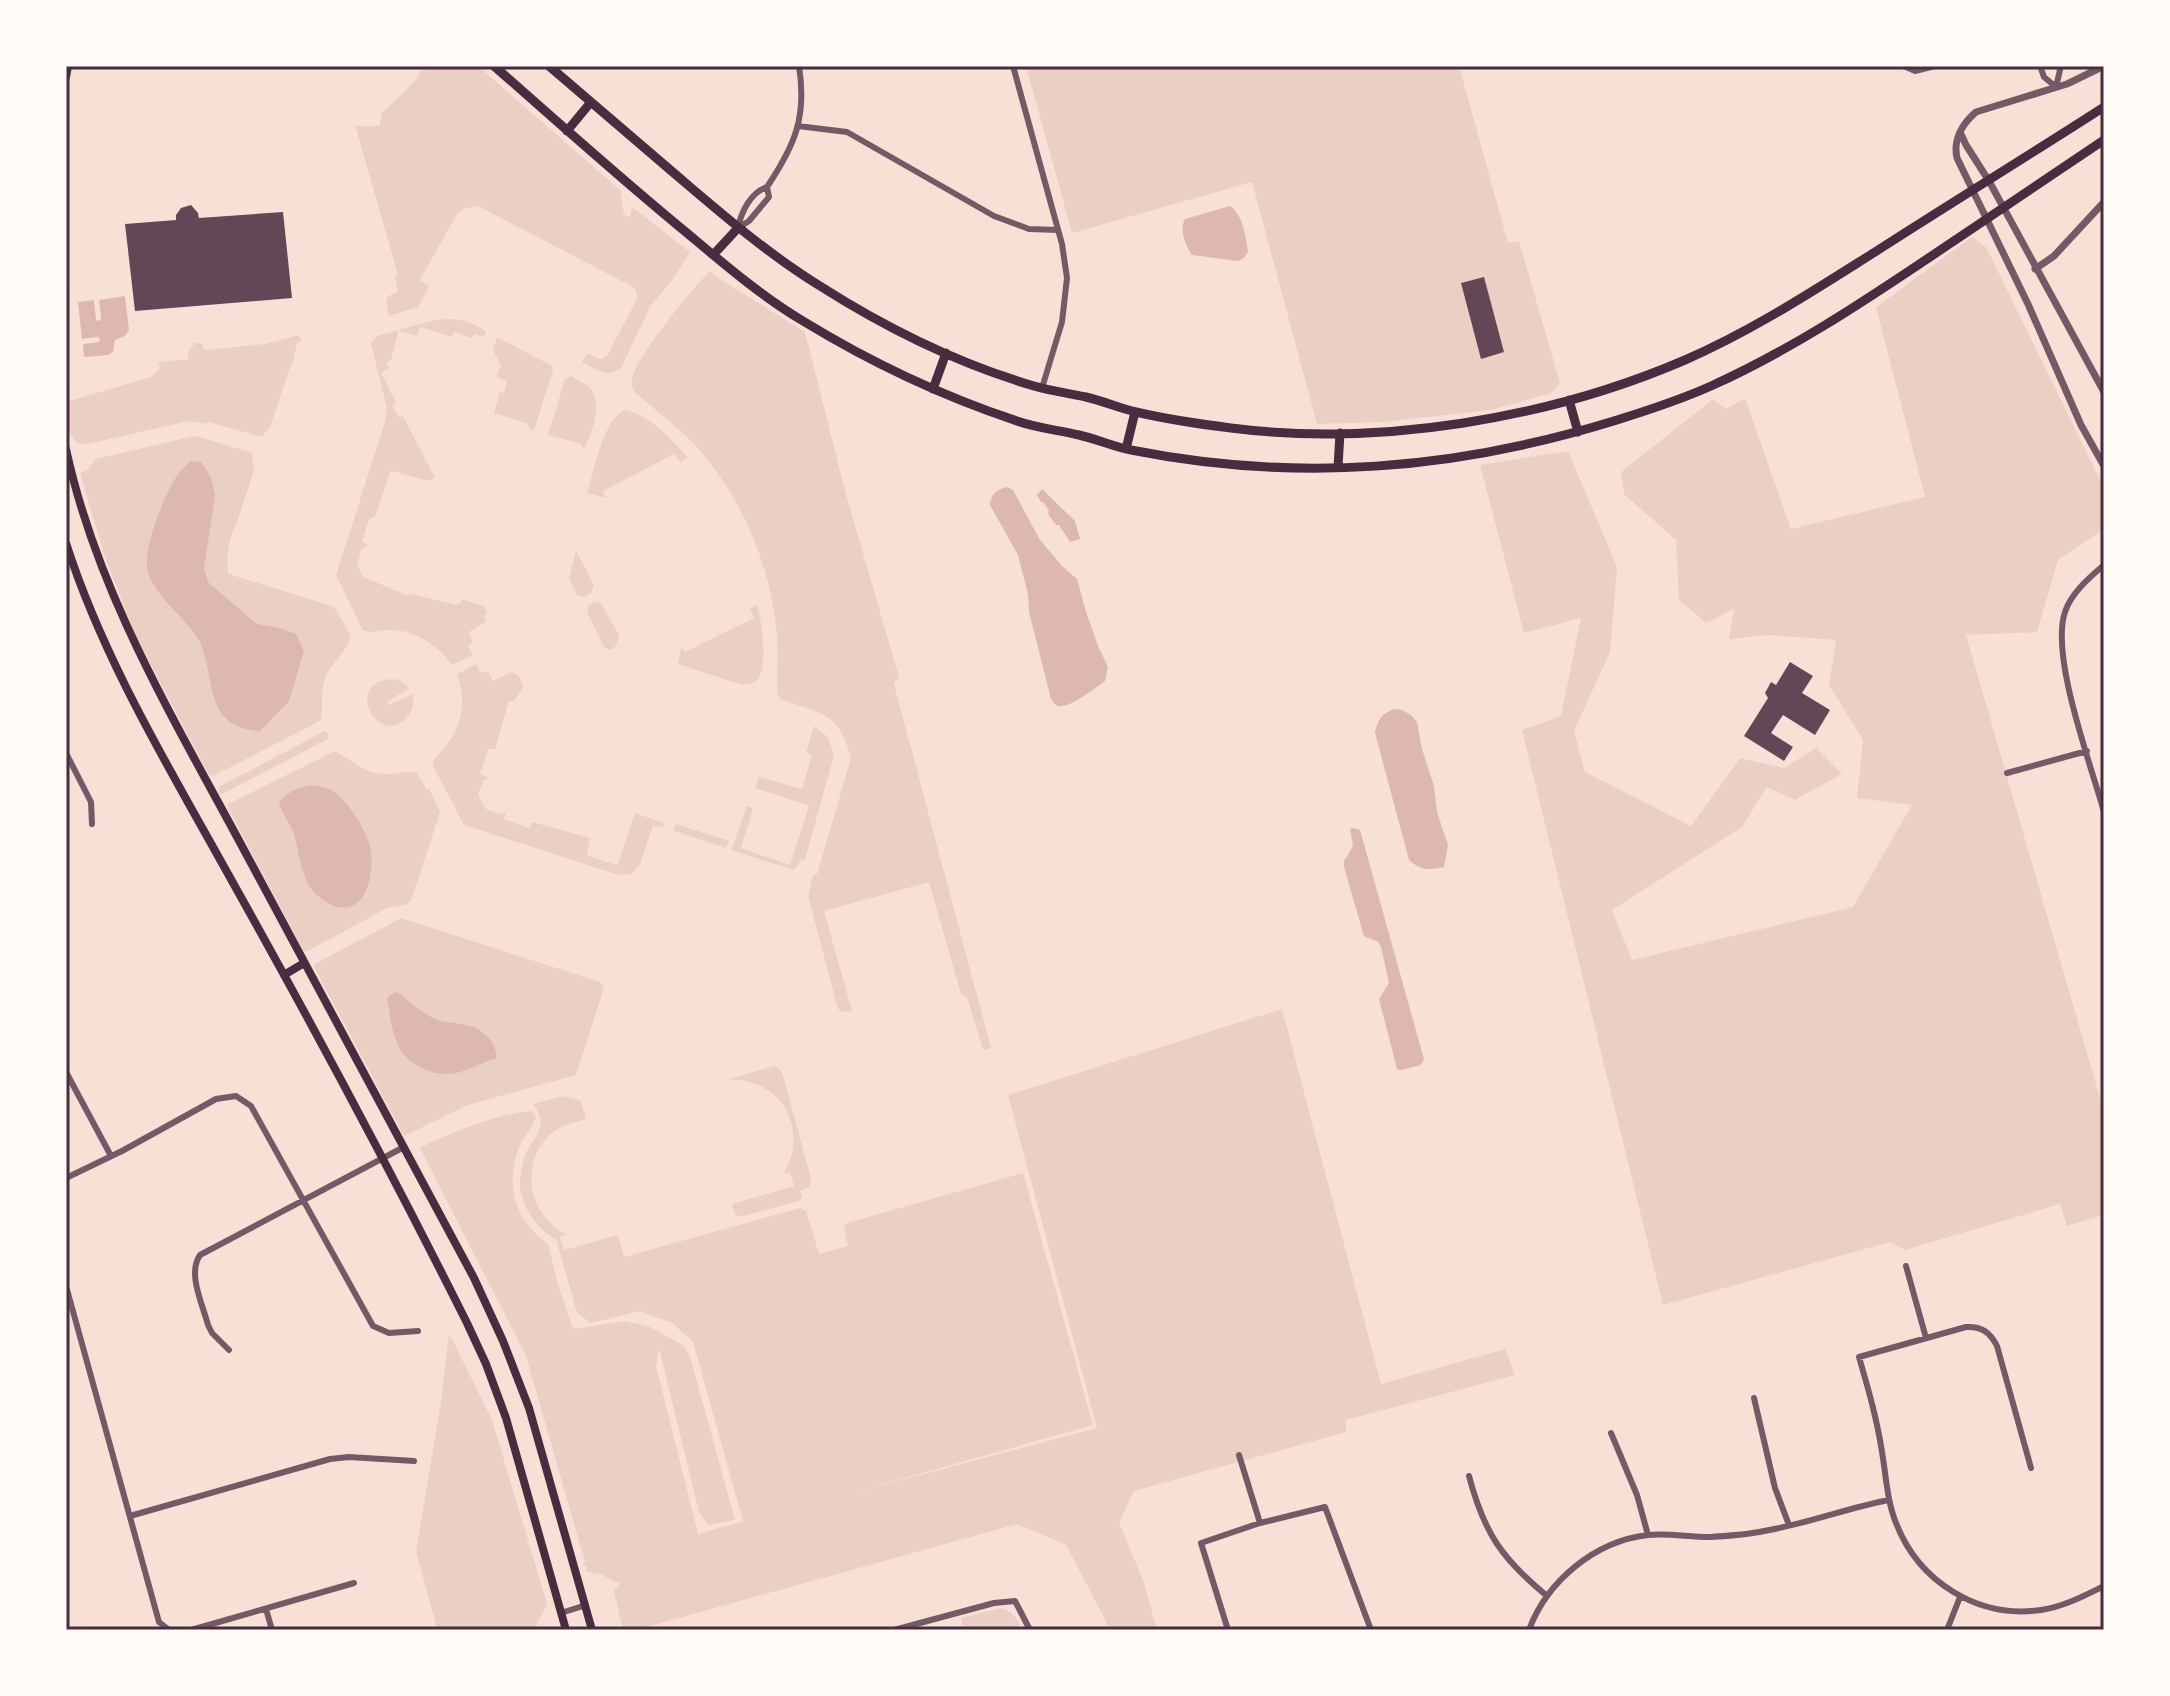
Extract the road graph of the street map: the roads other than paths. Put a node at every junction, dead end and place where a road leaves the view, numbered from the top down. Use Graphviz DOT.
graph roads {
  1 [pos="68,66"];
  2 [pos="494,66"];
  3 [pos="549,66"];
  4 [pos="799,66"];
  5 [pos="1013,66"];
  6 [pos="1904,66"];
  7 [pos="1935,66"];
  8 [pos="2040,66"];
  9 [pos="2059,66"];
  10 [pos="2104,66"];
  11 [pos="66,77"];
  12 [pos="2056,87"];
  13 [pos="591,102"];
  14 [pos="2104,107"];
  15 [pos="798,126"];
  16 [pos="567,131"];
  17 [pos="1960,131"];
  18 [pos="2104,140"];
  19 [pos="1989,181"];
  20 [pos="767,187"];
  21 [pos="1972,192"];
  22 [pos="2104,202"];
  23 [pos="2004,209"];
  24 [pos="1986,220"];
  25 [pos="738,228"];
  26 [pos="1058,230"];
  27 [pos="713,255"];
  28 [pos="2035,269"];
  29 [pos="946,353"];
  30 [pos="1042,388"];
  31 [pos="933,389"];
  32 [pos="2104,392"];
  33 [pos="1569,400"];
  34 [pos="1135,412"];
  35 [pos="1578,432"];
  36 [pos="1340,433"];
  37 [pos="1126,449"];
  38 [pos="67,454"];
  39 [pos="2104,466"];
  40 [pos="1338,467"];
  41 [pos="66,543"];
  42 [pos="2104,565"];
  43 [pos="2087,751"];
  44 [pos="66,753"];
  45 [pos="2007,773"];
  46 [pos="2103,808"];
  47 [pos="92,824"];
  48 [pos="304,963"];
  49 [pos="284,975"];
  50 [pos="66,1072"];
  51 [pos="404,1147"];
  52 [pos="111,1156"];
  53 [pos="381,1157"];
  54 [pos="66,1178"];
  55 [pos="302,1199"];
  56 [pos="1906,1266"];
  57 [pos="66,1286"];
  58 [pos="418,1331"];
  59 [pos="1926,1338"];
  60 [pos="229,1350"];
  61 [pos="1754,1398"];
  62 [pos="1611,1433"];
  63 [pos="1239,1455"];
  64 [pos="414,1461"];
  65 [pos="2031,1468"];
  66 [pos="1469,1476"];
  67 [pos="1889,1500"];
  68 [pos="130,1516"];
  69 [pos="1260,1523"];
  70 [pos="1789,1525"];
  71 [pos="1648,1535"];
  72 [pos="354,1583"];
  73 [pos="2104,1586"];
  74 [pos="1547,1596"];
  75 [pos="1960,1597"];
  76 [pos="586,1605"];
  77 [pos="266,1609"];
  78 [pos="561,1613"];
  79 [pos="159,1622"];
  80 [pos="589,1629"];
  81 [pos="153,1630"];
  82 [pos="169,1630"];
  83 [pos="191,1630"];
  84 [pos="272,1630"];
  85 [pos="566,1630"];
  86 [pos="894,1630"];
  87 [pos="1030,1630"];
  88 [pos="1228,1630"];
  89 [pos="1371,1630"];
  90 [pos="1529,1630"];
  91 [pos="1947,1630"];
  1 -- 11 [label="main road"];
  2 -- 16 [label="main road"];
  3 -- 13 [label="main road"];
  4 -- 15 [label="street"];
  5 -- 26 [label="street"];
  6 -- 7 [label="street"];
  8 -- 12 [label="street"];
  9 -- 12 [label="street"];
  10 -- 12 [label="street"];
  12 -- 17 [label="street"];
  13 -- 16 [label="main road"];
  13 -- 25 [label="main road"];
  14 -- 19 [label="main road"];
  15 -- 20 [label="street"];
  15 -- 26 [label="street"];
  16 -- 27 [label="main road"];
  17 -- 19 [label="street"];
  17 -- 21 [label="street"];
  18 -- 23 [label="main road"];
  19 -- 21 [label="main road"];
  19 -- 23 [label="street"];
  20 -- 25 [label="street"];
  20 -- 25 [label="street"];
  21 -- 24 [label="street"];
  21 -- 33 [label="main road"];
  22 -- 28 [label="street"];
  23 -- 24 [label="main road"];
  23 -- 28 [label="street"];
  24 -- 35 [label="main road"];
  24 -- 39 [label="street"];
  25 -- 27 [label="main road"];
  25 -- 29 [label="main road"];
  26 -- 30 [label="street"];
  27 -- 31 [label="main road"];
  28 -- 32 [label="street"];
  29 -- 30 [label="main road"];
  29 -- 31 [label="main road"];
  30 -- 34 [label="main road"];
  31 -- 37 [label="main road"];
  33 -- 35 [label="main road"];
  33 -- 36 [label="main road"];
  34 -- 36 [label="main road"];
  34 -- 37 [label="main road"];
  35 -- 40 [label="main road"];
  36 -- 40 [label="main road"];
  37 -- 40 [label="main road"];
  38 -- 48 [label="main road"];
  41 -- 49 [label="main road"];
  42 -- 43 [label="street"];
  43 -- 45 [label="street"];
  43 -- 46 [label="street"];
  44 -- 47 [label="street"];
  48 -- 49 [label="main road"];
  48 -- 51 [label="main road"];
  49 -- 53 [label="main road"];
  50 -- 52 [label="street"];
  51 -- 53 [label="street"];
  51 -- 76 [label="main road"];
  52 -- 54 [label="street"];
  52 -- 55 [label="street"];
  53 -- 55 [label="street"];
  53 -- 78 [label="main road"];
  55 -- 58 [label="street"];
  55 -- 60 [label="street"];
  56 -- 59 [label="street"];
  57 -- 68 [label="street"];
  59 -- 65 [label="street"];
  59 -- 67 [label="street"];
  61 -- 70 [label="street"];
  62 -- 71 [label="street"];
  63 -- 69 [label="street"];
  64 -- 68 [label="street"];
  66 -- 74 [label="street"];
  67 -- 70 [label="street"];
  67 -- 75 [label="street"];
  68 -- 79 [label="street"];
  69 -- 88 [label="street"];
  69 -- 89 [label="street"];
  70 -- 71 [label="street"];
  71 -- 74 [label="street"];
  72 -- 77 [label="street"];
  73 -- 75 [label="street"];
  74 -- 90 [label="street"];
  75 -- 91 [label="street"];
  76 -- 78 [label="street"];
  76 -- 80 [label="main road"];
  77 -- 83 [label="street"];
  77 -- 84 [label="street"];
  78 -- 85 [label="main road"];
  79 -- 81 [label="street"];
  79 -- 82 [label="street"];
  86 -- 87 [label="street"];
}
